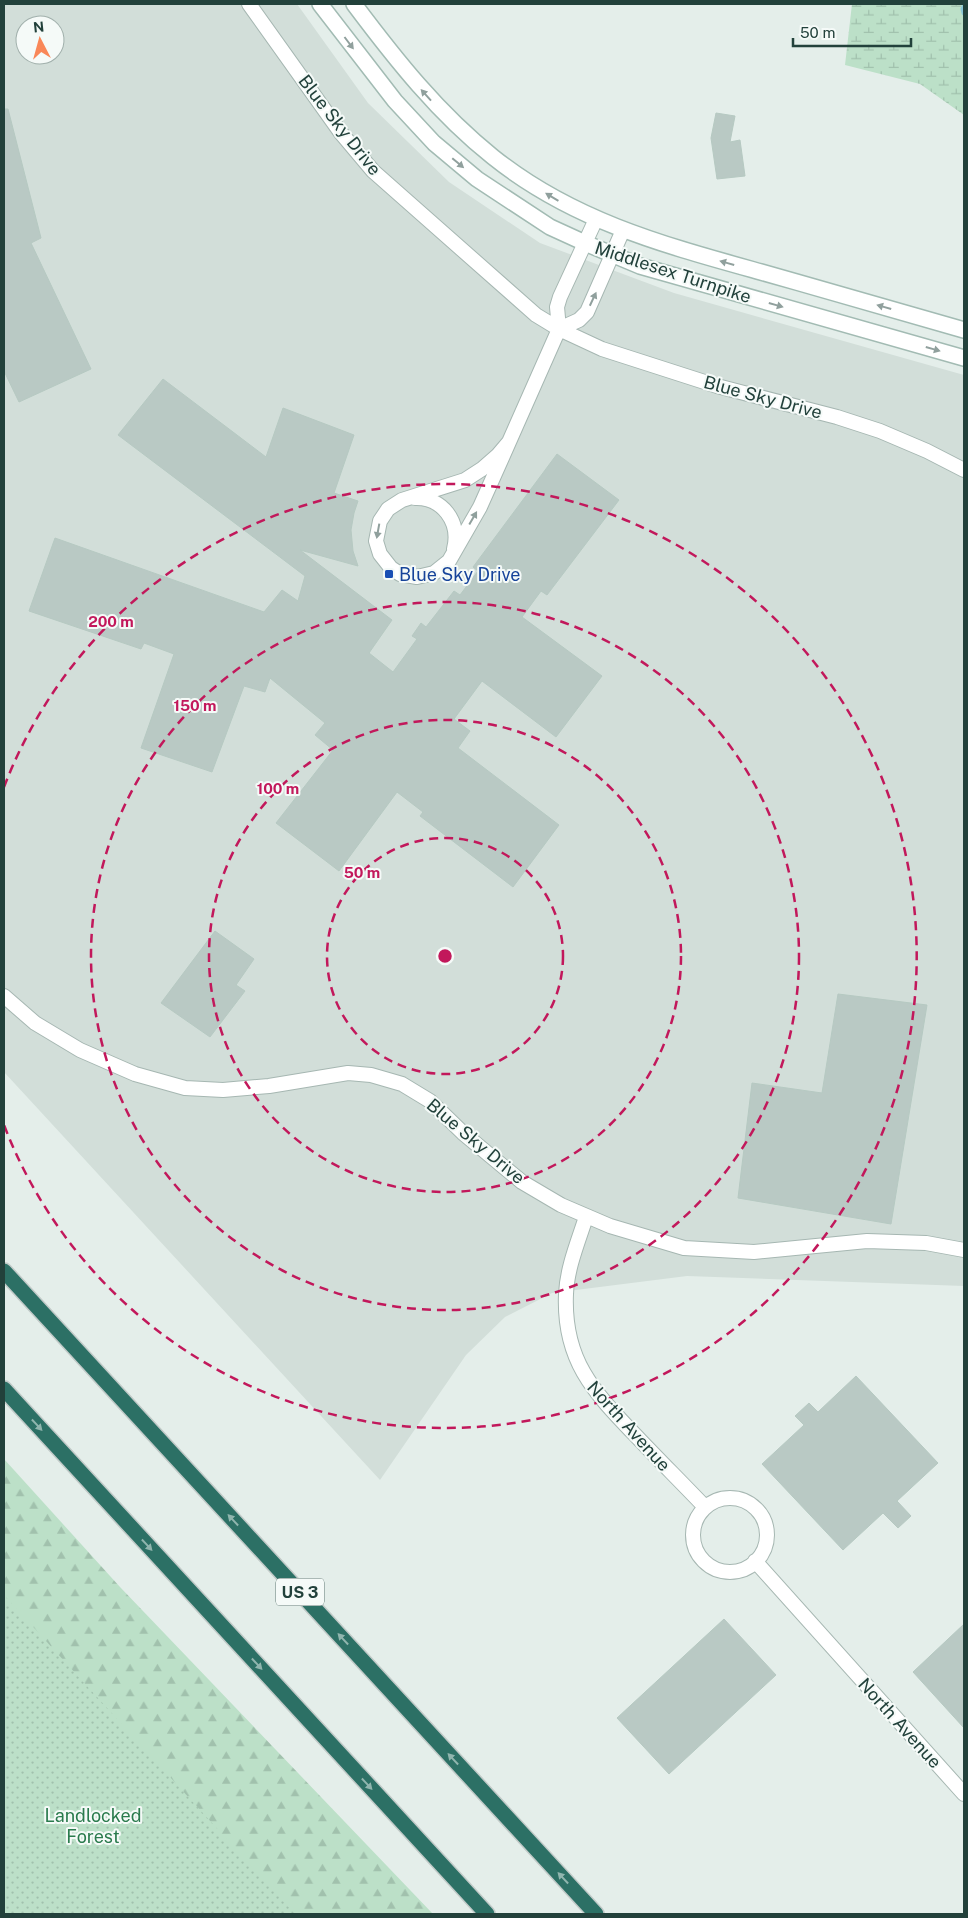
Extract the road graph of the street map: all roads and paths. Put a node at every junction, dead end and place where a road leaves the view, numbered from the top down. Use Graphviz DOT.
graph roads {
  1 [pos="250,4"];
  2 [pos="320,4"];
  3 [pos="354,4"];
  4 [pos="596,219"];
  5 [pos="623,230"];
  6 [pos="584,244"];
  7 [pos="612,255"];
  8 [pos="559,329"];
  9 [pos="964,330"];
  10 [pos="964,358"];
  11 [pos="509,442"];
  12 [pos="964,470"];
  13 [pos="409,498"];
  14 [pos="449,560"];
  15 [pos="4,996"];
  16 [pos="586,1217"];
  17 [pos="964,1250"];
  18 [pos="4,1271"];
  19 [pos="4,1389"];
  20 [pos="705,1507"];
  21 [pos="755,1561"];
  22 [pos="964,1794"];
  23 [pos="487,1914"];
  24 [pos="596,1914"];
  1 -- 8 [label="street, Blue Sky Drive"];
  2 -- 6 [label="main road, Middlesex Turnpike, one-way"];
  4 -- 3 [label="main road, Middlesex Turnpike, one-way"];
  4 -- 5 [label="main road, Middlesex Turnpike"];
  4 -- 6 [label="street"];
  5 -- 7 [label="street"];
  9 -- 5 [label="main road, Middlesex Turnpike, one-way"];
  6 -- 7 [label="main road, Middlesex Turnpike"];
  6 -- 8 [label="street"];
  8 -- 7 [label="street, one-way"];
  7 -- 10 [label="main road, Middlesex Turnpike, one-way"];
  8 -- 11 [label="street"];
  8 -- 12 [label="street, Blue Sky Drive"];
  11 -- 13 [label="street"];
  14 -- 11 [label="street, one-way"];
  13 -- 14 [label="street"];
  13 -- 14 [label="street, one-way"];
  15 -- 16 [label="street, Blue Sky Drive"];
  16 -- 17 [label="street, Blue Sky Drive"];
  16 -- 20 [label="street, North Avenue"];
  24 -- 18 [label="highway, US 3, one-way"];
  19 -- 23 [label="highway, one-way"];
  20 -- 21 [label="street"];
  20 -- 21 [label="street"];
  21 -- 22 [label="street, North Avenue"];
}
